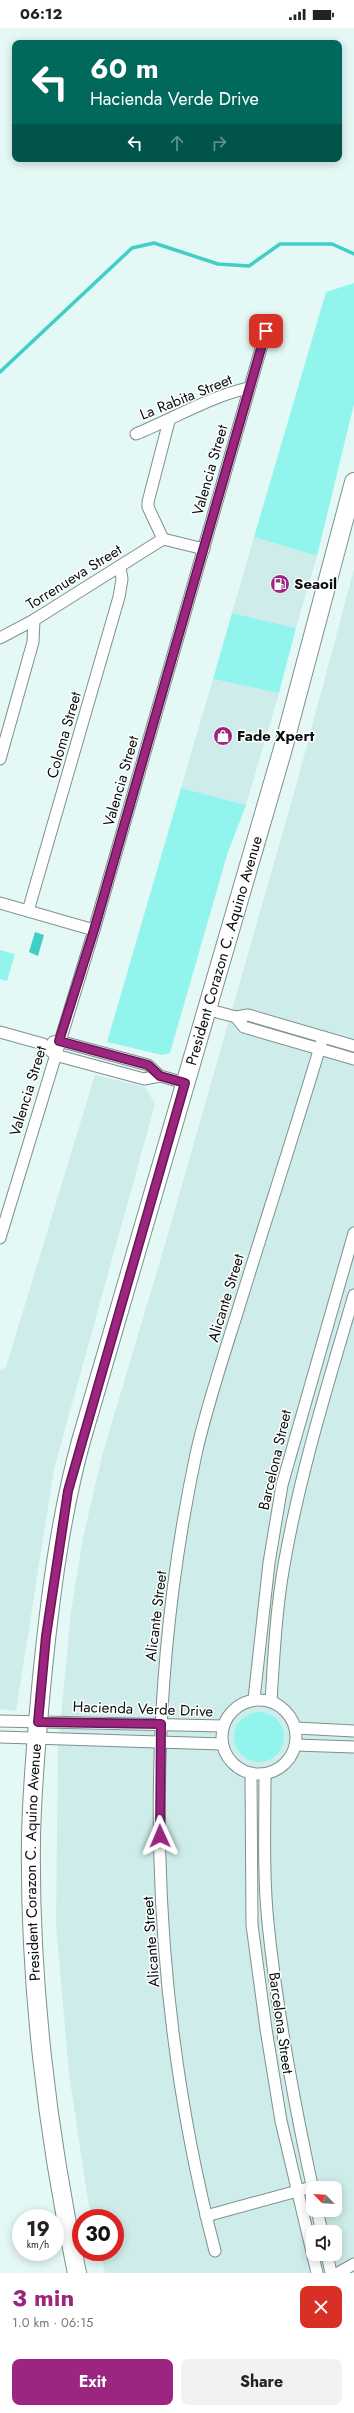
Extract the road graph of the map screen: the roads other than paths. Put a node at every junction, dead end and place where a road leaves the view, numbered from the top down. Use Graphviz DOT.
graph roads {
  1 [pos="266,331"];
  2 [pos="248,388"];
  3 [pos="169,421"];
  4 [pos="136,434"];
  5 [pos="354,482"];
  6 [pos="163,539"];
  7 [pos="204,549"];
  8 [pos="120,567"];
  9 [pos="34,620"];
  10 [pos="0,638"];
  11 [pos="0,759"];
  12 [pos="0,903"];
  13 [pos="28,911"];
  14 [pos="94,930"];
  15 [pos="206,1009"];
  16 [pos="236,1017"];
  17 [pos="0,1032"];
  18 [pos="322,1037"];
  19 [pos="59,1041"];
  20 [pos="43,1044"];
  21 [pos="354,1046"];
  22 [pos="319,1048"];
  23 [pos="55,1055"];
  24 [pos="354,1059"];
  25 [pos="160,1076"];
  26 [pos="185,1083"];
  27 [pos="354,1233"];
  28 [pos="0,1238"];
  29 [pos="354,1295"];
  30 [pos="254,1699"];
  31 [pos="271,1701"];
  32 [pos="0,1721"];
  33 [pos="161,1724"];
  34 [pos="223,1726"];
  35 [pos="296,1728"];
  36 [pos="37,1730"];
  37 [pos="354,1731"];
  38 [pos="0,1737"];
  39 [pos="160,1742"];
  40 [pos="222,1744"];
  41 [pos="296,1745"];
  42 [pos="354,1747"];
  43 [pos="251,1773"];
  44 [pos="265,1774"];
  45 [pos="311,2181"];
  46 [pos="306,2190"];
  47 [pos="296,2191"];
  48 [pos="206,2216"];
  49 [pos="215,2250"];
  50 [pos="328,2261"];
  51 [pos="354,2264"];
  52 [pos="77,2273"];
  53 [pos="317,2273"];
  54 [pos="331,2273"];
  55 [pos="338,2273"];
  1 -- 2 [label="street, Valencia Street"];
  2 -- 3 [label="street, La Rabita Street"];
  2 -- 7 [label="street, Valencia Street"];
  3 -- 4 [label="street, La Rabita Street"];
  3 -- 6 [label="street"];
  5 -- 15 [label="main road, President Corazon C. Aquino Avenue"];
  6 -- 7 [label="street"];
  6 -- 8 [label="street, Torrenueva Street"];
  7 -- 14 [label="street, Valencia Street"];
  8 -- 9 [label="street, Torrenueva Street"];
  8 -- 13 [label="street, Coloma Street"];
  9 -- 10 [label="street, Torrenueva Street"];
  9 -- 11 [label="street"];
  12 -- 13 [label="street"];
  13 -- 14 [label="street"];
  14 -- 19 [label="street, Valencia Street"];
  15 -- 16 [label="street"];
  15 -- 26 [label="main road, President Corazon C. Aquino Avenue"];
  16 -- 18 [label="street"];
  16 -- 22 [label="street"];
  17 -- 20 [label="street"];
  18 -- 21 [label="street"];
  18 -- 22 [label="street, Alicante Street"];
  19 -- 20 [label="street"];
  19 -- 23 [label="street, Valencia Street"];
  19 -- 25 [label="street"];
  20 -- 23 [label="street"];
  22 -- 24 [label="street"];
  22 -- 33 [label="street, Alicante Street"];
  23 -- 25 [label="street"];
  23 -- 28 [label="street, Valencia Street"];
  25 -- 26 [label="street"];
  26 -- 36 [label="main road, President Corazon C. Aquino Avenue"];
  27 -- 30 [label="street, Barcelona Street"];
  29 -- 31 [label="street, Barcelona Street"];
  30 -- 31 [label="street"];
  30 -- 34 [label="street"];
  31 -- 35 [label="street"];
  32 -- 36 [label="street"];
  33 -- 34 [label="street, Hacienda Verde Drive"];
  33 -- 36 [label="street, Hacienda Verde Drive"];
  33 -- 39 [label="street, Alicante Street"];
  34 -- 40 [label="street"];
  35 -- 37 [label="street"];
  35 -- 41 [label="street"];
  36 -- 38 [label="street"];
  36 -- 39 [label="street"];
  36 -- 52 [label="main road, President Corazon C. Aquino Avenue"];
  39 -- 40 [label="street"];
  39 -- 48 [label="street, Alicante Street"];
  40 -- 43 [label="street"];
  41 -- 42 [label="street"];
  41 -- 44 [label="street"];
  43 -- 44 [label="street"];
  43 -- 47 [label="street, Barcelona Street"];
  44 -- 45 [label="street, Barcelona Street"];
  46 -- 47 [label="street"];
  47 -- 48 [label="street"];
  47 -- 53 [label="street, Barcelona Street"];
  48 -- 49 [label="street, Alicante Street"];
  50 -- 54 [label="street"];
  51 -- 55 [label="street"];
}
